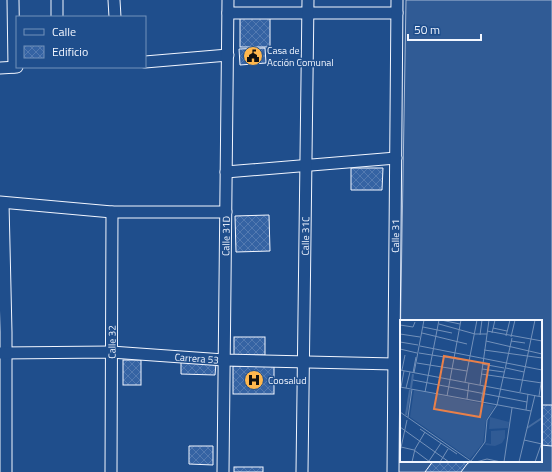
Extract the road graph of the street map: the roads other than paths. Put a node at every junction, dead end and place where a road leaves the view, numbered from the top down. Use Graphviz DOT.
graph roads {
  1 [pos="13,0"];
  2 [pos="57,0"];
  3 [pos="114,0"];
  4 [pos="228,0"];
  5 [pos="308,0"];
  6 [pos="397,0"];
  7 [pos="228,13"];
  8 [pos="308,13"];
  9 [pos="397,13"];
  10 [pos="57,16"];
  11 [pos="115,16"];
  12 [pos="228,55"];
  13 [pos="146,62"];
  14 [pos="15,67"];
  15 [pos="0,68"];
  16 [pos="396,158"];
  17 [pos="306,165"];
  18 [pos="226,172"];
  19 [pos="1,202"];
  20 [pos="112,212"];
  21 [pos="226,212"];
  22 [pos="111,352"];
  23 [pos="3,353"];
  24 [pos="224,360"];
  25 [pos="303,362"];
  26 [pos="394,364"];
  27 [pos="6,472"];
  28 [pos="111,472"];
  29 [pos="223,472"];
  30 [pos="302,472"];
  31 [pos="393,472"];
  1 -- 14 [label="street"];
  2 -- 10 [label="street"];
  3 -- 11 [label="street"];
  4 -- 7 [label="street, Calle 31D"];
  5 -- 8 [label="street, Calle 31C"];
  6 -- 9 [label="street, Calle 31"];
  7 -- 8 [label="street"];
  7 -- 12 [label="street, Calle 31D"];
  8 -- 9 [label="street"];
  8 -- 17 [label="street, Calle 31C"];
  9 -- 16 [label="street, Calle 31"];
  12 -- 13 [label="street"];
  12 -- 18 [label="street, Calle 31D"];
  14 -- 15 [label="street"];
  16 -- 17 [label="street"];
  16 -- 26 [label="street, Calle 31"];
  17 -- 18 [label="street"];
  17 -- 25 [label="street, Calle 31C"];
  18 -- 21 [label="street, Calle 31D"];
  19 -- 20 [label="street"];
  19 -- 23 [label="street"];
  20 -- 21 [label="street"];
  20 -- 22 [label="street, Calle 32"];
  21 -- 24 [label="street, Calle 31D"];
  22 -- 23 [label="street, Carrera 53"];
  22 -- 24 [label="street, Carrera 53"];
  22 -- 28 [label="street, Calle 32"];
  23 -- 27 [label="street"];
  24 -- 25 [label="street, Carrera 53"];
  24 -- 29 [label="street, Calle 31D"];
  25 -- 26 [label="street, Carrera 53"];
  25 -- 30 [label="street, Calle 31C"];
  26 -- 31 [label="street, Calle 31"];
}
